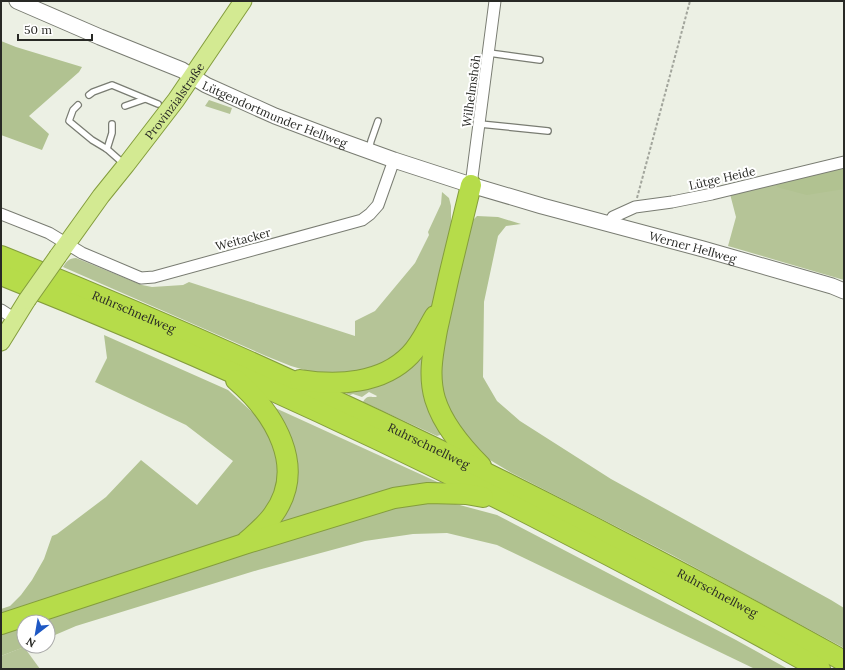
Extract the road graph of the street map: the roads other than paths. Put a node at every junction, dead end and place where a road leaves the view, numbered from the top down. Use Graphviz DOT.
graph roads {
  1 [pos="17,1"];
  2 [pos="234,1"];
  3 [pos="243,1"];
  4 [pos="495,1"];
  5 [pos="489,54"];
  6 [pos="540,60"];
  7 [pos="187,73"];
  8 [pos="89,95"];
  9 [pos="152,102"];
  10 [pos="78,105"];
  11 [pos="125,106"];
  12 [pos="378,121"];
  13 [pos="112,124"];
  14 [pos="480,124"];
  15 [pos="548,131"];
  16 [pos="107,150"];
  17 [pos="369,151"];
  18 [pos="394,160"];
  19 [pos="844,162"];
  20 [pos="124,163"];
  21 [pos="471,185"];
  22 [pos="542,206"];
  23 [pos="1,214"];
  24 [pos="610,224"];
  25 [pos="62,250"];
  26 [pos="1,256"];
  27 [pos="1,275"];
  28 [pos="844,290"];
  29 [pos="442,304"];
  30 [pos="8,314"];
  31 [pos="1,342"];
  32 [pos="206,362"];
  33 [pos="267,370"];
  34 [pos="507,484"];
  35 [pos="519,509"];
  36 [pos="244,544"];
  37 [pos="1,624"];
  38 [pos="844,661"];
  39 [pos="820,669"];
  1 -- 7 [label="main road, Lütgendortmunder Hellweg"];
  2 -- 7 [label="main road, Provinzialstraße"];
  3 -- 7 [label="main road, Provinzialstraße"];
  4 -- 5 [label="street, Wilhelmshöh"];
  5 -- 6 [label="lane"];
  5 -- 14 [label="street, Wilhelmshöh"];
  7 -- 9 [label="main road, Provinzialstraße"];
  7 -- 17 [label="main road, Lütgendortmunder Hellweg"];
  7 -- 20 [label="main road, Provinzialstraße"];
  8 -- 9 [label="lane"];
  9 -- 11 [label="lane"];
  9 -- 20 [label="main road, Provinzialstraße"];
  10 -- 16 [label="lane"];
  12 -- 17 [label="lane"];
  13 -- 16 [label="lane"];
  14 -- 15 [label="lane"];
  14 -- 21 [label="street, Wilhelmshöh"];
  16 -- 20 [label="lane"];
  17 -- 18 [label="main road, Lütgendortmunder Hellweg"];
  18 -- 21 [label="main road, Lütgendortmunder Hellweg"];
  18 -- 25 [label="street, Weitacker"];
  19 -- 24 [label="street, Lütge Heide"];
  20 -- 25 [label="main road, Provinzialstraße"];
  21 -- 22 [label="main road, Lütgendortmunder Hellweg"];
  21 -- 29 [label="highway"];
  22 -- 24 [label="main road, Werner Hellweg"];
  23 -- 25 [label="street, Weitacker"];
  24 -- 28 [label="main road, Werner Hellweg"];
  25 -- 30 [label="main road, Provinzialstraße, bridge"];
  26 -- 33 [label="highway, Ruhrschnellweg"];
  27 -- 32 [label="highway, Ruhrschnellweg"];
  29 -- 33 [label="highway"];
  29 -- 34 [label="highway"];
  30 -- 31 [label="main road, Provinzialstraße"];
  32 -- 35 [label="highway, Ruhrschnellweg"];
  32 -- 36 [label="highway"];
  33 -- 34 [label="highway, Ruhrschnellweg"];
  34 -- 38 [label="highway, Ruhrschnellweg"];
  35 -- 36 [label="highway"];
  35 -- 39 [label="highway, Ruhrschnellweg"];
  36 -- 37 [label="highway"];
}
